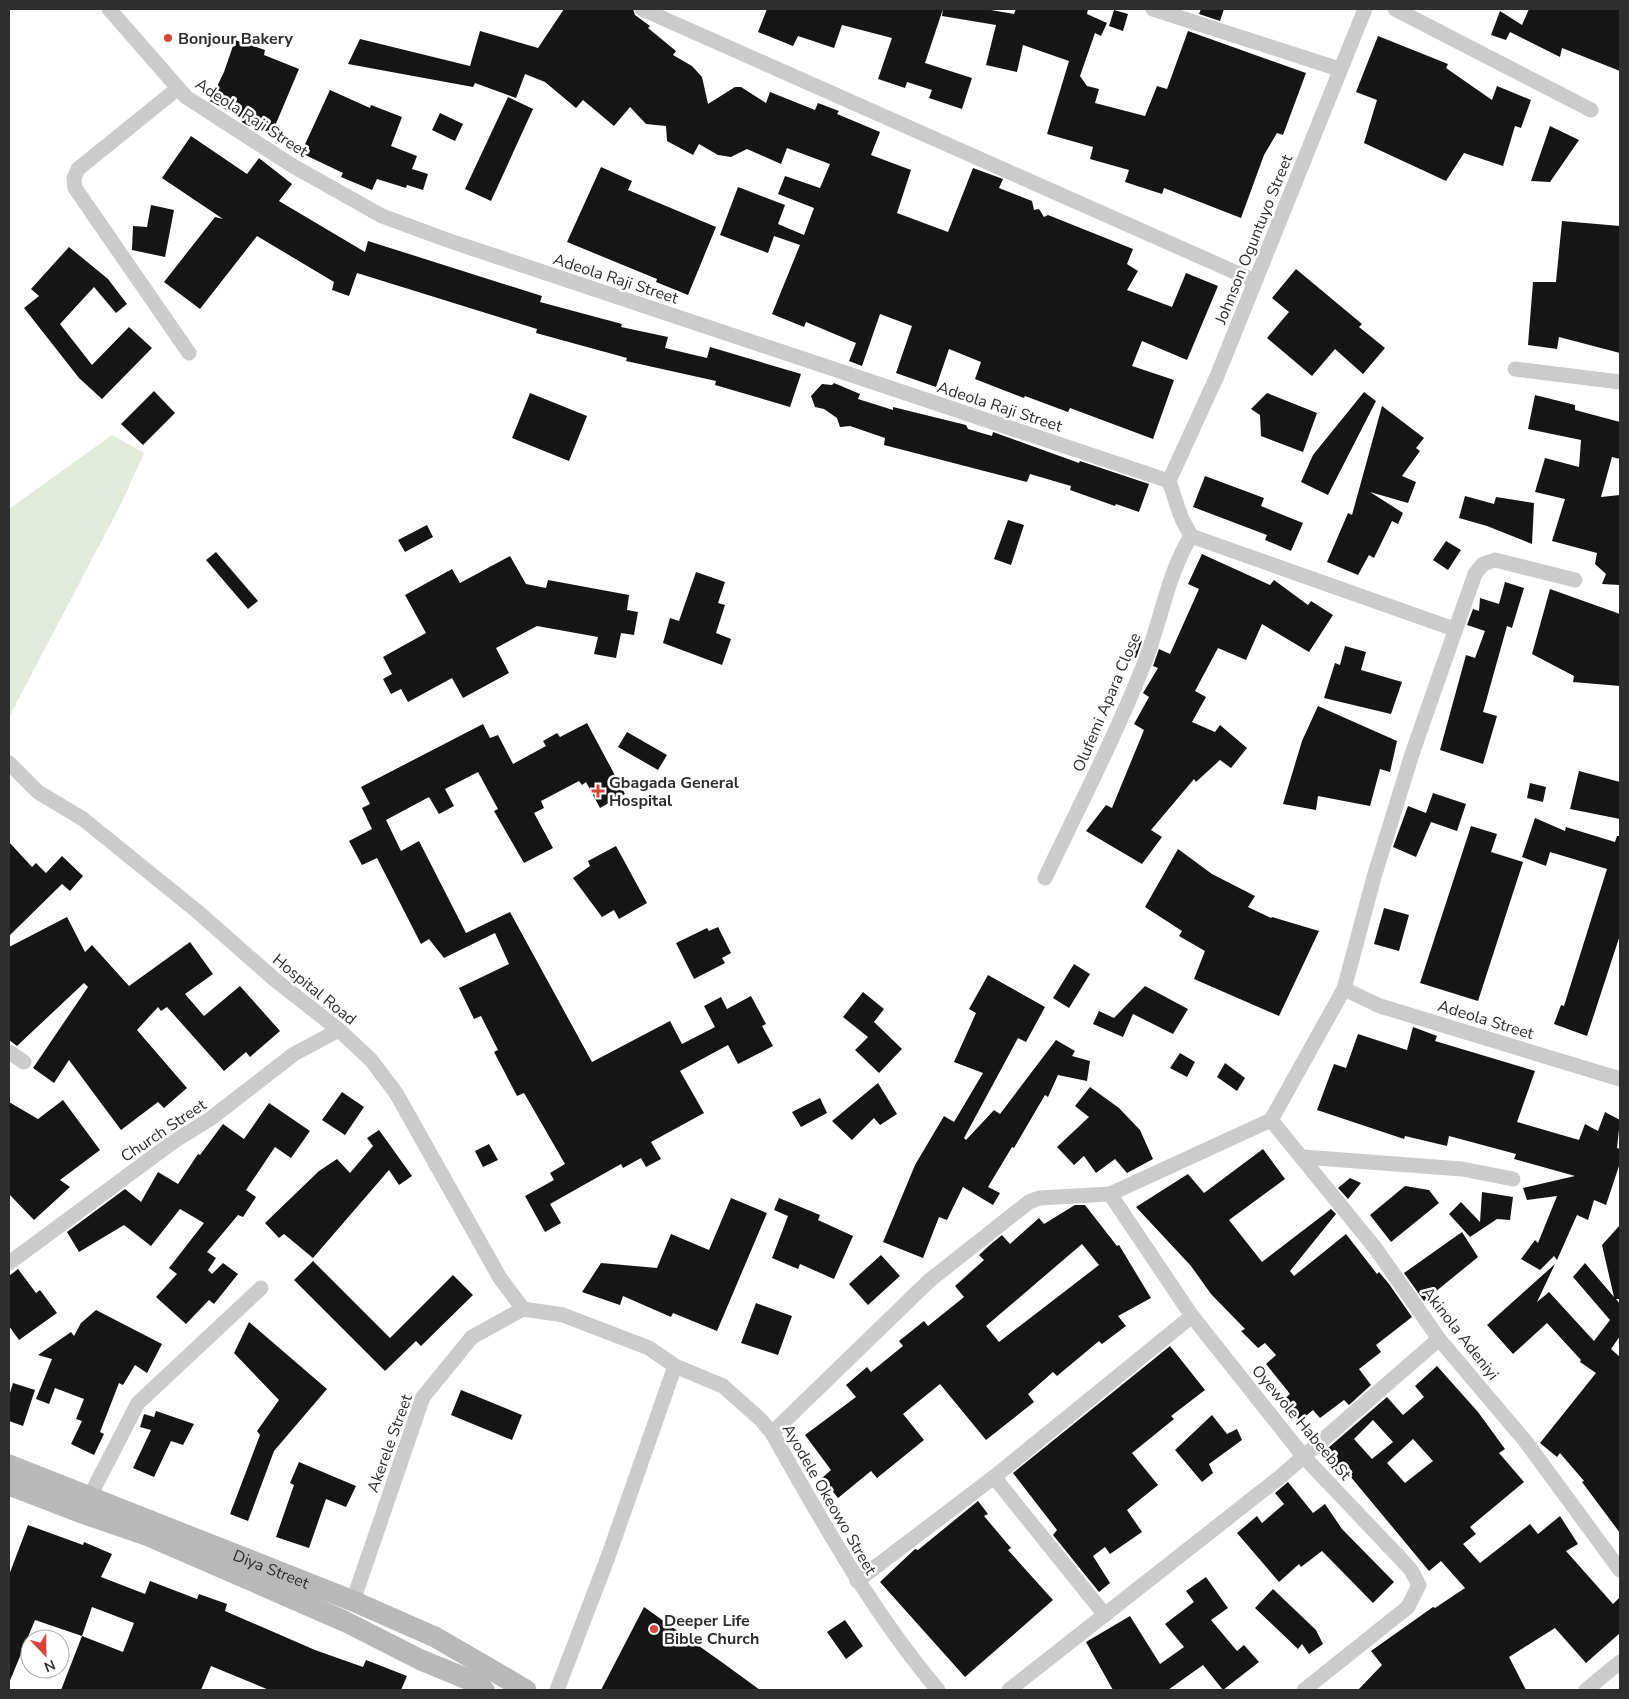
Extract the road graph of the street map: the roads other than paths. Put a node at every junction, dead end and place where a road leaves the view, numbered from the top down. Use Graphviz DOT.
graph roads {
  1 [pos="109,9"];
  2 [pos="642,9"];
  3 [pos="1153,9"];
  4 [pos="1365,9"];
  5 [pos="1394,9"];
  6 [pos="1339,69"];
  7 [pos="177,89"];
  8 [pos="1591,110"];
  9 [pos="1255,281"];
  10 [pos="189,353"];
  11 [pos="1515,369"];
  12 [pos="1620,382"];
  13 [pos="1169,481"];
  14 [pos="1191,536"];
  15 [pos="1576,580"];
  16 [pos="1454,629"];
  17 [pos="9,763"];
  18 [pos="1045,878"];
  19 [pos="1344,989"];
  20 [pos="339,1030"];
  21 [pos="9,1052"];
  22 [pos="24,1062"];
  23 [pos="1618,1073"];
  24 [pos="1271,1120"];
  25 [pos="1303,1157"];
  26 [pos="1513,1179"];
  27 [pos="1110,1194"];
  28 [pos="9,1263"];
  29 [pos="261,1288"];
  30 [pos="523,1309"];
  31 [pos="1192,1316"];
  32 [pos="1439,1339"];
  33 [pos="675,1366"];
  34 [pos="772,1433"];
  35 [pos="1304,1457"];
  36 [pos="9,1465"];
  37 [pos="994,1477"];
  38 [pos="9,1485"];
  39 [pos="90,1496"];
  40 [pos="1620,1570"];
  41 [pos="857,1581"];
  42 [pos="353,1600"];
  43 [pos="1105,1615"];
  44 [pos="1620,1662"];
  45 [pos="484,1690"];
  46 [pos="526,1690"];
  47 [pos="557,1690"];
  48 [pos="938,1690"];
  49 [pos="1009,1690"];
  50 [pos="1304,1690"];
  51 [pos="1586,1690"];
  1 -- 7 [label="street, Adeola Raji Street"];
  2 -- 9 [label="street"];
  3 -- 6 [label="street"];
  4 -- 6 [label="street, Johnson Oguntuyo Street"];
  5 -- 8 [label="street"];
  6 -- 9 [label="street, Johnson Oguntuyo Street"];
  7 -- 10 [label="street"];
  7 -- 13 [label="street, Adeola Raji Street"];
  9 -- 13 [label="street, Johnson Oguntuyo Street"];
  11 -- 12 [label="street"];
  13 -- 14 [label="street"];
  14 -- 16 [label="street"];
  14 -- 18 [label="street, Olufemi Apara Close"];
  15 -- 16 [label="street"];
  16 -- 19 [label="street"];
  17 -- 20 [label="street, Hospital Road"];
  19 -- 23 [label="street, Adeola Street"];
  19 -- 24 [label="street"];
  20 -- 28 [label="street, Church Street"];
  20 -- 30 [label="street, Hospital Road"];
  21 -- 22 [label="street"];
  24 -- 25 [label="street, Akinola Adeniyi"];
  24 -- 27 [label="street"];
  25 -- 26 [label="street"];
  25 -- 32 [label="street, Akinola Adeniyi"];
  27 -- 31 [label="street, Oyewole Habeeb St"];
  27 -- 34 [label="street"];
  29 -- 39 [label="street"];
  30 -- 33 [label="street, Ayodele Okeowo Street"];
  30 -- 42 [label="street, Akerele Street"];
  31 -- 35 [label="street, Oyewole Habeeb St"];
  31 -- 37 [label="street"];
  32 -- 35 [label="street"];
  32 -- 40 [label="street, Akinola Adeniyi"];
  33 -- 34 [label="street, Ayodele Okeowo Street"];
  33 -- 47 [label="street"];
  34 -- 41 [label="street, Ayodele Okeowo Street"];
  35 -- 43 [label="street"];
  35 -- 50 [label="street, Oyewole Habeeb St"];
  36 -- 39 [label="main road, Diya Street"];
  37 -- 41 [label="street"];
  37 -- 43 [label="street"];
  38 -- 45 [label="main road, Diya Street"];
  39 -- 42 [label="main road, Diya Street"];
  41 -- 48 [label="street, Ayodele Okeowo Street"];
  42 -- 46 [label="main road, Diya Street"];
  43 -- 49 [label="street"];
  44 -- 51 [label="street"];
}
